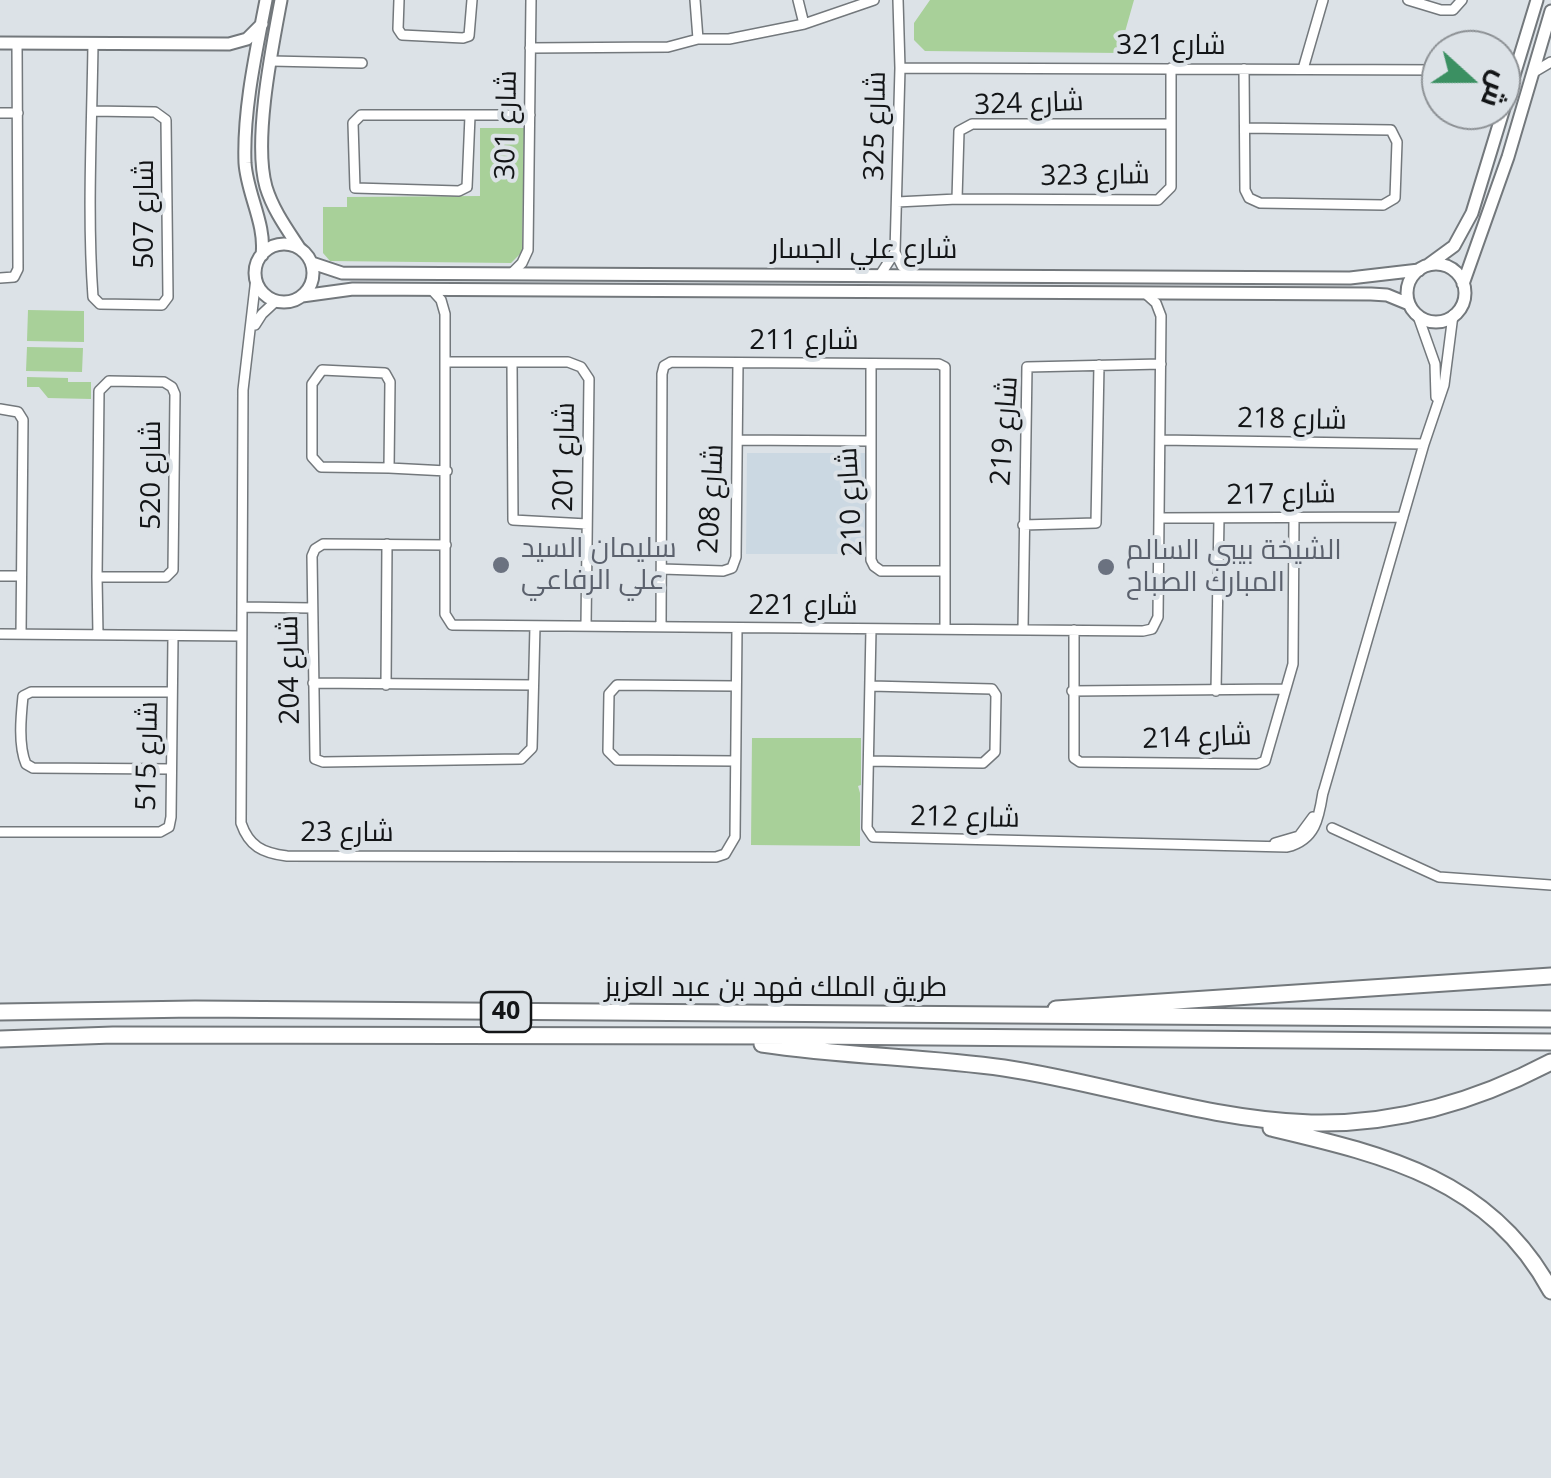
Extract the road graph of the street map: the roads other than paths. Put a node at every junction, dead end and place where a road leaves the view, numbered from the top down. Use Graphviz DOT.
graph roads {
  1 [pos="266,0"];
  2 [pos="282,0"];
  3 [pos="398,0"];
  4 [pos="472,0"];
  5 [pos="531,0"];
  6 [pos="695,0"];
  7 [pos="798,0"];
  8 [pos="874,0"];
  9 [pos="898,0"];
  10 [pos="1323,0"];
  11 [pos="1408,0"];
  12 [pos="1462,0"];
  13 [pos="1537,0"];
  14 [pos="1551,11"];
  15 [pos="262,24"];
  16 [pos="804,24"];
  17 [pos="698,39"];
  18 [pos="1543,39"];
  19 [pos="0,43"];
  20 [pos="94,43"];
  21 [pos="17,44"];
  22 [pos="230,44"];
  23 [pos="530,48"];
  24 [pos="1521,55"];
  25 [pos="1551,58"];
  26 [pos="271,61"];
  27 [pos="362,63"];
  28 [pos="255,66"];
  29 [pos="900,68"];
  30 [pos="1171,68"];
  31 [pos="1244,69"];
  32 [pos="1303,69"];
  33 [pos="1421,70"];
  34 [pos="1534,72"];
  35 [pos="92,112"];
  36 [pos="0,113"];
  37 [pos="18,113"];
  38 [pos="530,115"];
  39 [pos="470,116"];
  40 [pos="1170,124"];
  41 [pos="1246,128"];
  42 [pos="1498,130"];
  43 [pos="957,199"];
  44 [pos="896,202"];
  45 [pos="1472,213"];
  46 [pos="1487,221"];
  47 [pos="300,249"];
  48 [pos="528,250"];
  49 [pos="895,252"];
  50 [pos="262,255"];
  51 [pos="312,262"];
  52 [pos="1423,267"];
  53 [pos="512,273"];
  54 [pos="543,273"];
  55 [pos="602,273"];
  56 [pos="640,274"];
  57 [pos="880,275"];
  58 [pos="915,275"];
  59 [pos="1001,276"];
  60 [pos="1016,276"];
  61 [pos="1302,277"];
  62 [pos="0,278"];
  63 [pos="256,278"];
  64 [pos="1463,284"];
  65 [pos="430,289"];
  66 [pos="459,289"];
  67 [pos="602,290"];
  68 [pos="639,290"];
  69 [pos="1000,292"];
  70 [pos="1015,292"];
  71 [pos="1143,293"];
  72 [pos="1175,293"];
  73 [pos="1301,294"];
  74 [pos="302,296"];
  75 [pos="276,301"];
  76 [pos="1409,304"];
  77 [pos="444,314"];
  78 [pos="1161,316"];
  79 [pos="1418,316"];
  80 [pos="1454,316"];
  81 [pos="250,337"];
  82 [pos="446,362"];
  83 [pos="738,363"];
  84 [pos="512,364"];
  85 [pos="871,364"];
  86 [pos="1162,364"];
  87 [pos="1099,365"];
  88 [pos="1436,405"];
  89 [pos="0,409"];
  90 [pos="738,440"];
  91 [pos="1160,440"];
  92 [pos="870,442"];
  93 [pos="1424,444"];
  94 [pos="389,468"];
  95 [pos="447,470"];
  96 [pos="1294,517"];
  97 [pos="1403,517"];
  98 [pos="1160,518"];
  99 [pos="1218,518"];
  100 [pos="587,524"];
  101 [pos="1023,525"];
  102 [pos="386,544"];
  103 [pos="446,545"];
  104 [pos="662,569"];
  105 [pos="945,571"];
  106 [pos="0,576"];
  107 [pos="21,576"];
  108 [pos="97,577"];
  109 [pos="242,607"];
  110 [pos="312,608"];
  111 [pos="534,626"];
  112 [pos="586,626"];
  113 [pos="661,626"];
  114 [pos="736,628"];
  115 [pos="871,628"];
  116 [pos="945,628"];
  117 [pos="1023,629"];
  118 [pos="1074,630"];
  119 [pos="0,634"];
  120 [pos="20,634"];
  121 [pos="98,635"];
  122 [pos="173,636"];
  123 [pos="241,636"];
  124 [pos="313,683"];
  125 [pos="386,685"];
  126 [pos="533,685"];
  127 [pos="735,686"];
  128 [pos="871,686"];
  129 [pos="1285,689"];
  130 [pos="1072,691"];
  131 [pos="1216,691"];
  132 [pos="172,692"];
  133 [pos="735,761"];
  134 [pos="870,761"];
  135 [pos="171,769"];
  136 [pos="1332,828"];
  137 [pos="0,832"];
  138 [pos="1551,885"];
  139 [pos="1551,976"];
  140 [pos="0,1012"];
  141 [pos="1012,1015"];
  142 [pos="1551,1019"];
  143 [pos="714,1037"];
  144 [pos="0,1039"];
  145 [pos="1551,1042"];
  146 [pos="1551,1062"];
  147 [pos="1140,1096"];
  148 [pos="1551,1290"];
  1 -- 15 [label="street"];
  2 -- 26 [label="street"];
  3 -- 4 [label="street"];
  5 -- 23 [label="street, شارع 301"];
  6 -- 17 [label="street"];
  7 -- 16 [label="street"];
  8 -- 16 [label="street"];
  9 -- 29 [label="street, شارع 325"];
  10 -- 32 [label="street"];
  11 -- 12 [label="street"];
  13 -- 24 [label="street"];
  14 -- 18 [label="street"];
  15 -- 22 [label="street"];
  15 -- 28 [label="street"];
  16 -- 17 [label="street"];
  17 -- 23 [label="street"];
  18 -- 25 [label="street"];
  18 -- 34 [label="street"];
  19 -- 21 [label="street"];
  20 -- 21 [label="street"];
  20 -- 22 [label="street"];
  20 -- 35 [label="street, شارع 507"];
  21 -- 37 [label="street"];
  22 -- 28 [label="street"];
  23 -- 38 [label="street, شارع 301"];
  25 -- 34 [label="street"];
  26 -- 27 [label="street"];
  26 -- 47 [label="street"];
  28 -- 50 [label="street"];
  29 -- 30 [label="street, شارع 321"];
  29 -- 44 [label="street, شارع 325"];
  30 -- 31 [label="street, شارع 321"];
  30 -- 40 [label="street, شارع 323"];
  31 -- 32 [label="street, شارع 321"];
  31 -- 41 [label="street"];
  32 -- 33 [label="street, شارع 321"];
  34 -- 46 [label="street"];
  35 -- 35 [label="street, شارع 507"];
  36 -- 37 [label="street"];
  37 -- 62 [label="street"];
  38 -- 39 [label="street"];
  38 -- 48 [label="street, شارع 301"];
  39 -- 39 [label="street"];
  40 -- 43 [label="street, شارع 324"];
  40 -- 43 [label="street, شارع 323"];
  41 -- 41 [label="street"];
  42 -- 45 [label="street"];
  43 -- 44 [label="street, شارع 323"];
  44 -- 49 [label="street, شارع 325"];
  45 -- 46 [label="street"];
  45 -- 52 [label="street"];
  46 -- 64 [label="street"];
  47 -- 50 [label="street"];
  47 -- 51 [label="street"];
  48 -- 53 [label="street"];
  48 -- 54 [label="street"];
  49 -- 57 [label="street"];
  49 -- 58 [label="street"];
  50 -- 63 [label="street"];
  51 -- 53 [label="street, شارع علي الجسار"];
  51 -- 74 [label="street"];
  52 -- 61 [label="street, شارع علي الجسار"];
  52 -- 64 [label="street"];
  52 -- 76 [label="street"];
  53 -- 54 [label="street, شارع علي الجسار"];
  54 -- 55 [label="street, شارع علي الجسار"];
  55 -- 56 [label="street, شارع علي الجسار"];
  55 -- 67 [label="street"];
  56 -- 57 [label="street, شارع علي الجسار"];
  56 -- 68 [label="street"];
  57 -- 58 [label="street, شارع علي الجسار"];
  58 -- 59 [label="street, شارع علي الجسار"];
  59 -- 60 [label="street, شارع علي الجسار"];
  59 -- 69 [label="street"];
  60 -- 61 [label="street, شارع علي الجسار"];
  60 -- 70 [label="street"];
  61 -- 73 [label="street"];
  63 -- 75 [label="street"];
  63 -- 81 [label="street, شارع 23"];
  64 -- 80 [label="street"];
  65 -- 66 [label="street, شارع علي الجسار"];
  65 -- 74 [label="street, شارع علي الجسار"];
  65 -- 77 [label="street, شارع 221"];
  66 -- 67 [label="street, شارع علي الجسار"];
  66 -- 77 [label="street"];
  67 -- 68 [label="street, شارع علي الجسار"];
  68 -- 69 [label="street, شارع علي الجسار"];
  69 -- 70 [label="street, شارع علي الجسار"];
  70 -- 71 [label="street, شارع علي الجسار"];
  71 -- 72 [label="street, شارع علي الجسار"];
  71 -- 78 [label="street"];
  72 -- 73 [label="street, شارع علي الجسار"];
  72 -- 78 [label="street"];
  73 -- 76 [label="street, شارع علي الجسار"];
  74 -- 75 [label="street"];
  75 -- 81 [label="street, شارع 23"];
  76 -- 79 [label="street"];
  77 -- 82 [label="street, شارع 221"];
  78 -- 86 [label="street, شارع 221"];
  79 -- 80 [label="street"];
  79 -- 88 [label="street, شارع 212"];
  80 -- 88 [label="street, شارع 212"];
  81 -- 109 [label="street, شارع 23"];
  82 -- 84 [label="street, شارع 201"];
  82 -- 95 [label="street, شارع 221"];
  83 -- 85 [label="street, شارع 211"];
  83 -- 90 [label="street, شارع 208"];
  83 -- 104 [label="street, شارع 211"];
  84 -- 100 [label="street, شارع 201"];
  84 -- 100 [label="street"];
  85 -- 92 [label="street, شارع 210"];
  85 -- 105 [label="street, شارع 211"];
  86 -- 87 [label="street, شارع 219"];
  86 -- 91 [label="street, شارع 221"];
  87 -- 101 [label="street, شارع 219"];
  87 -- 101 [label="street"];
  88 -- 93 [label="street, شارع 212"];
  89 -- 107 [label="street"];
  90 -- 92 [label="street"];
  90 -- 104 [label="street, شارع 208"];
  91 -- 93 [label="street, شارع 218"];
  91 -- 98 [label="street, شارع 221"];
  92 -- 105 [label="street, شارع 210"];
  93 -- 97 [label="street, شارع 212"];
  94 -- 94 [label="street"];
  94 -- 95 [label="street"];
  95 -- 103 [label="street, شارع 221"];
  96 -- 97 [label="street, شارع 217"];
  96 -- 99 [label="street, شارع 217"];
  96 -- 129 [label="street, شارع 214"];
  97 -- 134 [label="street, شارع 212"];
  98 -- 99 [label="street, شارع 217"];
  98 -- 118 [label="street, شارع 221"];
  99 -- 131 [label="street"];
  100 -- 112 [label="street, شارع 201"];
  101 -- 117 [label="street, شارع 219"];
  102 -- 103 [label="street, شارع 204"];
  102 -- 110 [label="street, شارع 204"];
  102 -- 125 [label="street"];
  103 -- 111 [label="street, شارع 221"];
  104 -- 113 [label="street, شارع 211"];
  105 -- 116 [label="street, شارع 211"];
  106 -- 107 [label="street"];
  107 -- 120 [label="street"];
  108 -- 108 [label="street, شارع 520"];
  108 -- 121 [label="street, شارع 520"];
  109 -- 110 [label="street"];
  109 -- 123 [label="street, شارع 23"];
  110 -- 124 [label="street, شارع 204"];
  111 -- 112 [label="street, شارع 221"];
  111 -- 126 [label="street, شارع 204"];
  112 -- 113 [label="street, شارع 221"];
  113 -- 114 [label="street, شارع 221"];
  114 -- 115 [label="street, شارع 221"];
  114 -- 127 [label="street, شارع 23"];
  115 -- 116 [label="street, شارع 221"];
  115 -- 128 [label="street, شارع 212"];
  116 -- 117 [label="street, شارع 221"];
  117 -- 118 [label="street, شارع 221"];
  118 -- 130 [label="street, شارع 214"];
  119 -- 120 [label="street"];
  120 -- 121 [label="street"];
  121 -- 122 [label="street"];
  122 -- 123 [label="street"];
  122 -- 132 [label="street, شارع 515"];
  123 -- 133 [label="street, شارع 23"];
  124 -- 125 [label="street"];
  124 -- 126 [label="street, شارع 204"];
  125 -- 126 [label="street"];
  127 -- 133 [label="street, شارع 23"];
  127 -- 133 [label="street"];
  128 -- 134 [label="street, شارع 212"];
  128 -- 134 [label="street"];
  129 -- 130 [label="street, شارع 214"];
  129 -- 131 [label="street"];
  130 -- 131 [label="street"];
  132 -- 135 [label="street, شارع 515"];
  132 -- 135 [label="street"];
  135 -- 137 [label="street, شارع 515"];
  136 -- 138 [label="street"];
  139 -- 141 [label="highway"];
  140 -- 141 [label="highway, طريق الملك فهد بن عبد العزيز / 40"];
  141 -- 142 [label="highway, طريق الملك فهد بن عبد العزيز / 40"];
  143 -- 144 [label="highway, طريق الملك فهد بن عبد العزيز / 40"];
  143 -- 145 [label="highway, طريق الملك فهد بن عبد العزيز / 40"];
  143 -- 147 [label="highway"];
  146 -- 147 [label="highway"];
  147 -- 148 [label="highway"];
}
